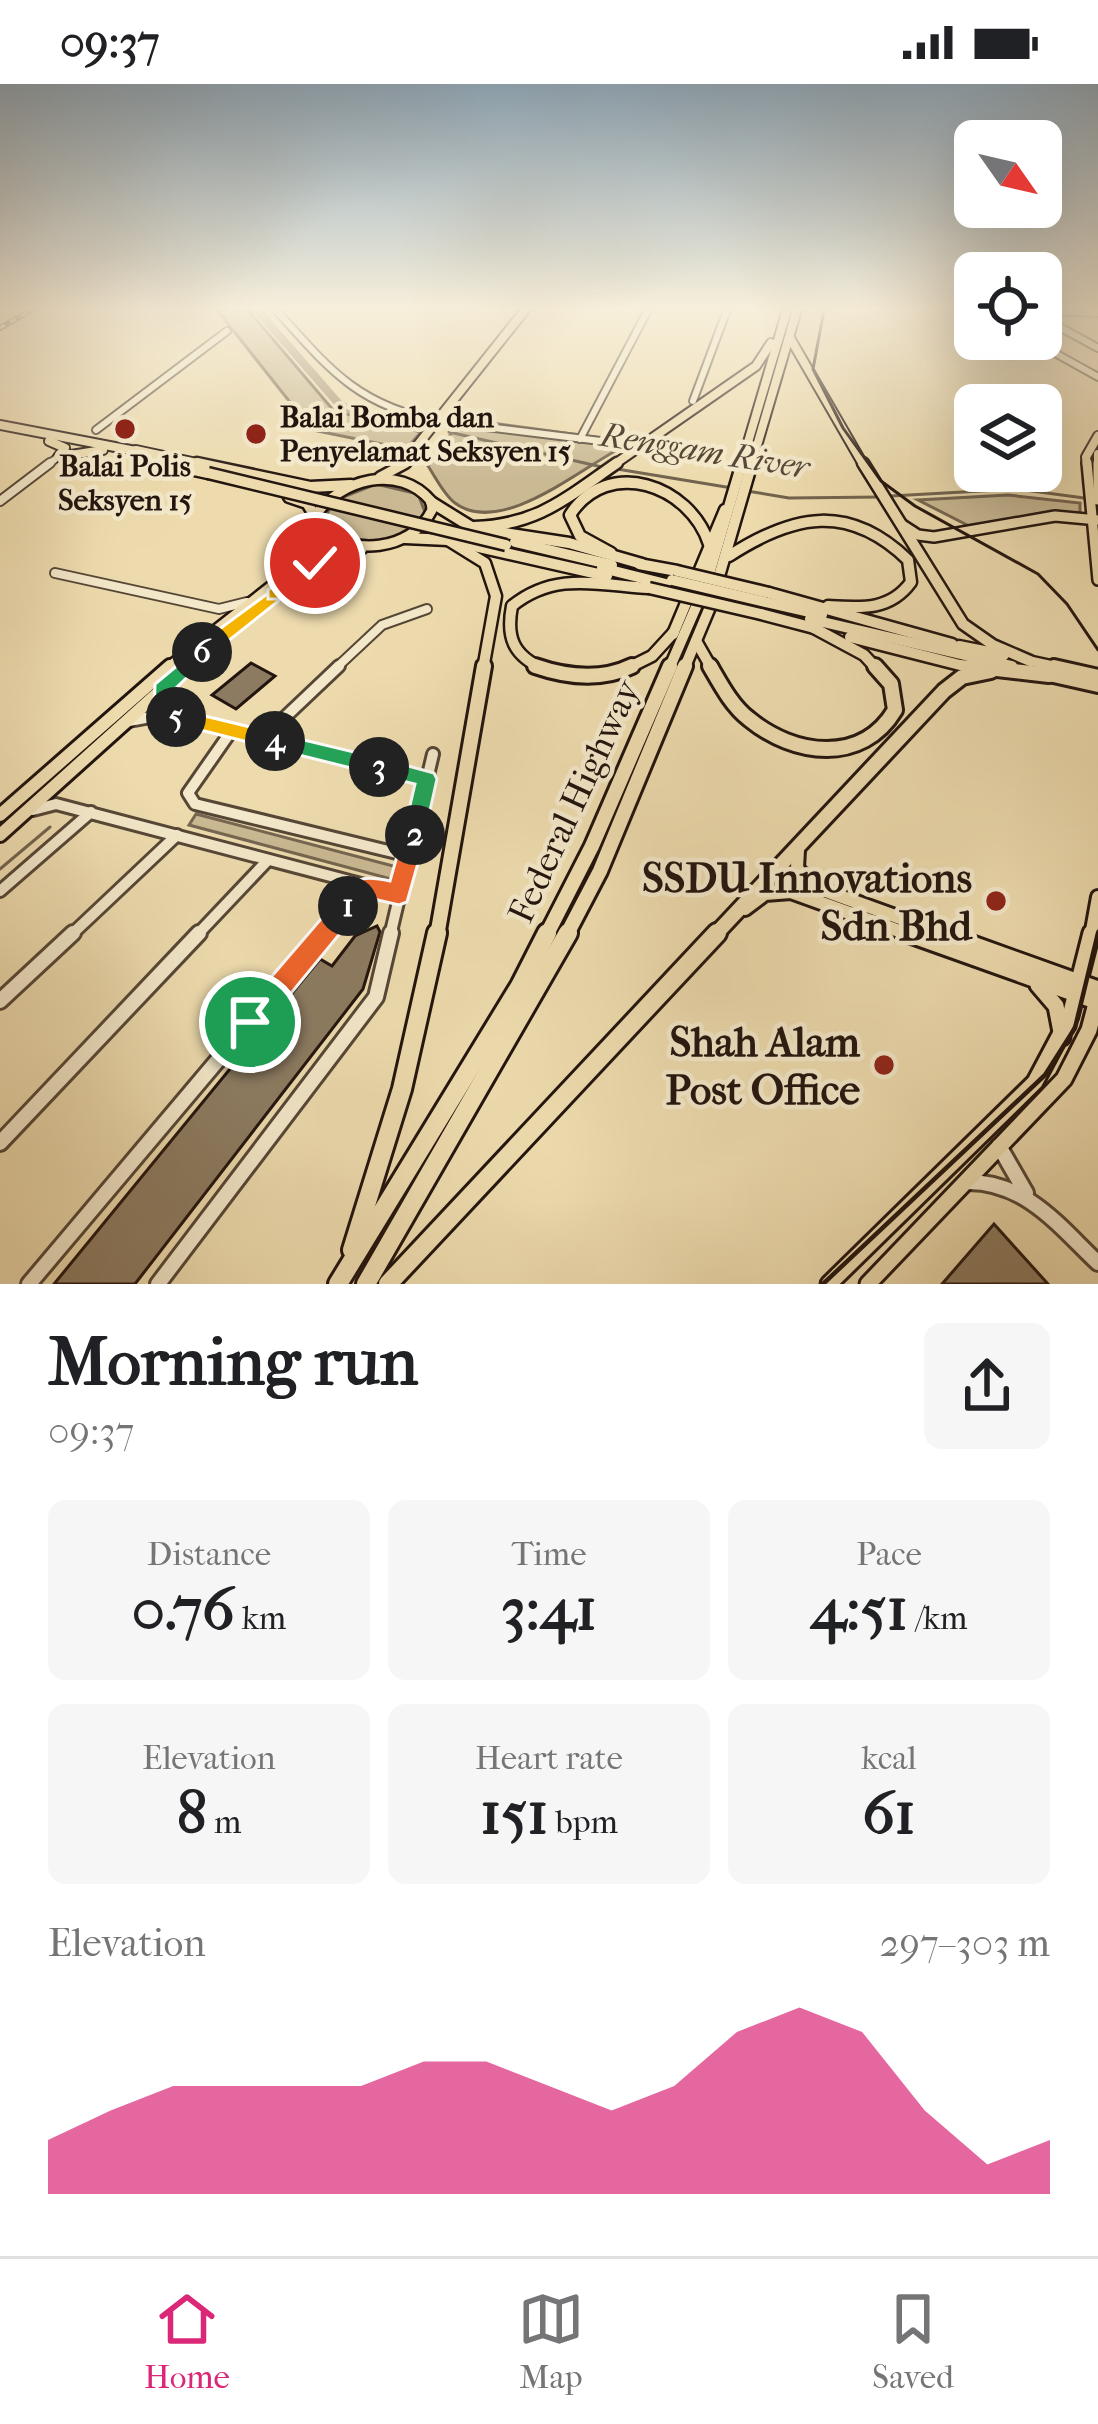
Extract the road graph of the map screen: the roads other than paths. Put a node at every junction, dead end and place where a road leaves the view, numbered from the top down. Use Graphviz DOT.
graph roads {
  1 [pos="181,366"];
  2 [pos="329,366"];
  3 [pos="486,366"];
  4 [pos="618,366"];
  5 [pos="706,366"];
  6 [pos="757,366"];
  7 [pos="776,366"];
  8 [pos="802,366"];
  9 [pos="693,401"];
  10 [pos="443,421"];
  11 [pos="0,428"];
  12 [pos="96,430"];
  13 [pos="47,436"];
  14 [pos="1098,436"];
  15 [pos="580,439"];
  16 [pos="626,444"];
  17 [pos="109,448"];
  18 [pos="135,454"];
  19 [pos="1098,454"];
  20 [pos="58,457"];
  21 [pos="372,481"];
  22 [pos="351,485"];
  23 [pos="422,490"];
  24 [pos="739,493"];
  25 [pos="1093,497"];
  26 [pos="0,501"];
  27 [pos="430,502"];
  28 [pos="1050,517"];
  29 [pos="316,522"];
  30 [pos="898,522"];
  31 [pos="1095,524"];
  32 [pos="474,527"];
  33 [pos="950,534"];
  34 [pos="405,538"];
  35 [pos="448,540"];
  36 [pos="507,543"];
  37 [pos="709,544"];
  38 [pos="371,547"];
  39 [pos="526,550"];
  40 [pos="611,554"];
  41 [pos="567,555"];
  42 [pos="728,556"];
  43 [pos="549,561"];
  44 [pos="643,564"];
  45 [pos="55,573"];
  46 [pos="930,575"];
  47 [pos="673,579"];
  48 [pos="1098,580"];
  49 [pos="649,588"];
  50 [pos="252,600"];
  51 [pos="765,604"];
  52 [pos="828,606"];
  53 [pos="427,609"];
  54 [pos="219,610"];
  55 [pos="812,627"];
  56 [pos="213,630"];
  57 [pos="674,632"];
  58 [pos="696,641"];
  59 [pos="952,644"];
  60 [pos="1030,661"];
  61 [pos="670,670"];
  62 [pos="991,670"];
  63 [pos="1048,675"];
  64 [pos="1094,680"];
  65 [pos="162,689"];
  66 [pos="167,714"];
  67 [pos="127,722"];
  68 [pos="232,730"];
  69 [pos="263,738"];
  70 [pos="433,754"];
  71 [pos="427,779"];
  72 [pos="61,781"];
  73 [pos="56,803"];
  74 [pos="91,812"];
  75 [pos="26,813"];
  76 [pos="0,815"];
  77 [pos="0,835"];
  78 [pos="177,836"];
  79 [pos="798,850"];
  80 [pos="409,856"];
  81 [pos="268,860"];
  82 [pos="796,885"];
  83 [pos="364,886"];
  84 [pos="0,891"];
  85 [pos="399,894"];
  86 [pos="1098,897"];
  87 [pos="733,919"];
  88 [pos="1085,962"];
  89 [pos="1036,975"];
  90 [pos="1079,989"];
  91 [pos="1098,997"];
  92 [pos="0,1000"];
  93 [pos="1094,1022"];
  94 [pos="1063,1042"];
  95 [pos="0,1143"];
  96 [pos="999,1146"];
  97 [pos="963,1183"];
  98 [pos="1032,1201"];
  99 [pos="1096,1261"];
  100 [pos="339,1281"];
  101 [pos="29,1284"];
  102 [pos="158,1284"];
  103 [pos="366,1284"];
  104 [pos="388,1284"];
  105 [pos="829,1284"];
  106 [pos="868,1284"];
  1 -- 12 [label="street"];
  2 -- 10 [label="street"];
  3 -- 10 [label="main road"];
  4 -- 15 [label="street"];
  5 -- 9 [label="street"];
  6 -- 32 [label="highway"];
  7 -- 24 [label="highway, Federal Highway"];
  8 -- 30 [label="highway"];
  10 -- 15 [label="street"];
  10 -- 21 [label="main road"];
  10 -- 23 [label="main road"];
  11 -- 13 [label="highway"];
  12 -- 13 [label="highway"];
  12 -- 17 [label="highway"];
  13 -- 17 [label="highway"];
  13 -- 20 [label="highway"];
  14 -- 25 [label="main road"];
  15 -- 16 [label="street"];
  17 -- 18 [label="highway"];
  17 -- 20 [label="highway"];
  18 -- 22 [label="highway"];
  18 -- 29 [label="highway"];
  18 -- 36 [label="highway, bridge"];
  19 -- 25 [label="main road"];
  20 -- 26 [label="street"];
  21 -- 22 [label="main road"];
  21 -- 23 [label="main road"];
  22 -- 29 [label="main road"];
  23 -- 27 [label="main road"];
  24 -- 37 [label="highway"];
  24 -- 42 [label="highway, Federal Highway"];
  24 -- 61 [label="highway, Federal Highway"];
  25 -- 31 [label="main road"];
  27 -- 32 [label="highway"];
  27 -- 34 [label="main road"];
  28 -- 31 [label="main road"];
  28 -- 31 [label="main road"];
  28 -- 33 [label="main road"];
  29 -- 38 [label="main road"];
  29 -- 50 [label="main road"];
  30 -- 33 [label="main road"];
  30 -- 46 [label="highway"];
  31 -- 48 [label="main road"];
  32 -- 40 [label="highway"];
  33 -- 46 [label="main road"];
  34 -- 35 [label="highway"];
  34 -- 38 [label="main road"];
  35 -- 43 [label="highway"];
  35 -- 100 [label="highway"];
  36 -- 39 [label="highway"];
  36 -- 41 [label="highway"];
  37 -- 40 [label="highway"];
  37 -- 57 [label="highway"];
  38 -- 65 [label="main road"];
  39 -- 43 [label="highway"];
  39 -- 47 [label="highway"];
  40 -- 44 [label="highway"];
  41 -- 44 [label="highway"];
  41 -- 47 [label="highway"];
  42 -- 52 [label="highway"];
  42 -- 58 [label="highway, Federal Highway"];
  43 -- 49 [label="highway"];
  44 -- 47 [label="highway"];
  45 -- 54 [label="street"];
  46 -- 60 [label="highway"];
  47 -- 51 [label="highway, bridge"];
  49 -- 51 [label="highway, bridge"];
  49 -- 57 [label="highway"];
  50 -- 54 [label="street"];
  50 -- 56 [label="main road"];
  51 -- 52 [label="highway"];
  51 -- 55 [label="highway"];
  51 -- 59 [label="highway"];
  51 -- 63 [label="highway"];
  52 -- 59 [label="highway"];
  53 -- 69 [label="street"];
  54 -- 56 [label="street"];
  55 -- 58 [label="highway"];
  55 -- 62 [label="highway"];
  56 -- 76 [label="main road"];
  57 -- 61 [label="highway"];
  58 -- 103 [label="highway, Federal Highway"];
  59 -- 60 [label="highway"];
  60 -- 64 [label="main road"];
  61 -- 100 [label="highway, Federal Highway"];
  62 -- 63 [label="highway"];
  62 -- 79 [label="highway"];
  63 -- 64 [label="main road"];
  65 -- 66 [label="street"];
  65 -- 67 [label="main road"];
  66 -- 67 [label="street"];
  66 -- 68 [label="street"];
  67 -- 72 [label="main road"];
  68 -- 69 [label="street"];
  68 -- 80 [label="street"];
  69 -- 71 [label="street"];
  70 -- 71 [label="street"];
  71 -- 80 [label="street"];
  72 -- 73 [label="street"];
  72 -- 75 [label="main road"];
  73 -- 74 [label="street"];
  73 -- 75 [label="street"];
  74 -- 78 [label="street"];
  74 -- 84 [label="street"];
  75 -- 77 [label="main road"];
  78 -- 81 [label="street"];
  78 -- 92 [label="street"];
  79 -- 82 [label="main road"];
  79 -- 87 [label="highway"];
  80 -- 85 [label="street"];
  81 -- 83 [label="street"];
  81 -- 95 [label="street"];
  82 -- 87 [label="main road"];
  82 -- 89 [label="main road"];
  83 -- 85 [label="street"];
  83 -- 101 [label="street"];
  85 -- 102 [label="street"];
  86 -- 88 [label="main road"];
  87 -- 104 [label="highway"];
  88 -- 89 [label="main road"];
  88 -- 90 [label="main road"];
  89 -- 90 [label="main road"];
  89 -- 94 [label="main road"];
  90 -- 91 [label="main road"];
  90 -- 94 [label="main road"];
  91 -- 93 [label="main road"];
  93 -- 96 [label="main road"];
  94 -- 105 [label="main road"];
  96 -- 97 [label="main road"];
  96 -- 98 [label="street"];
  97 -- 98 [label="street"];
  97 -- 106 [label="main road"];
  98 -- 99 [label="street"];
}
